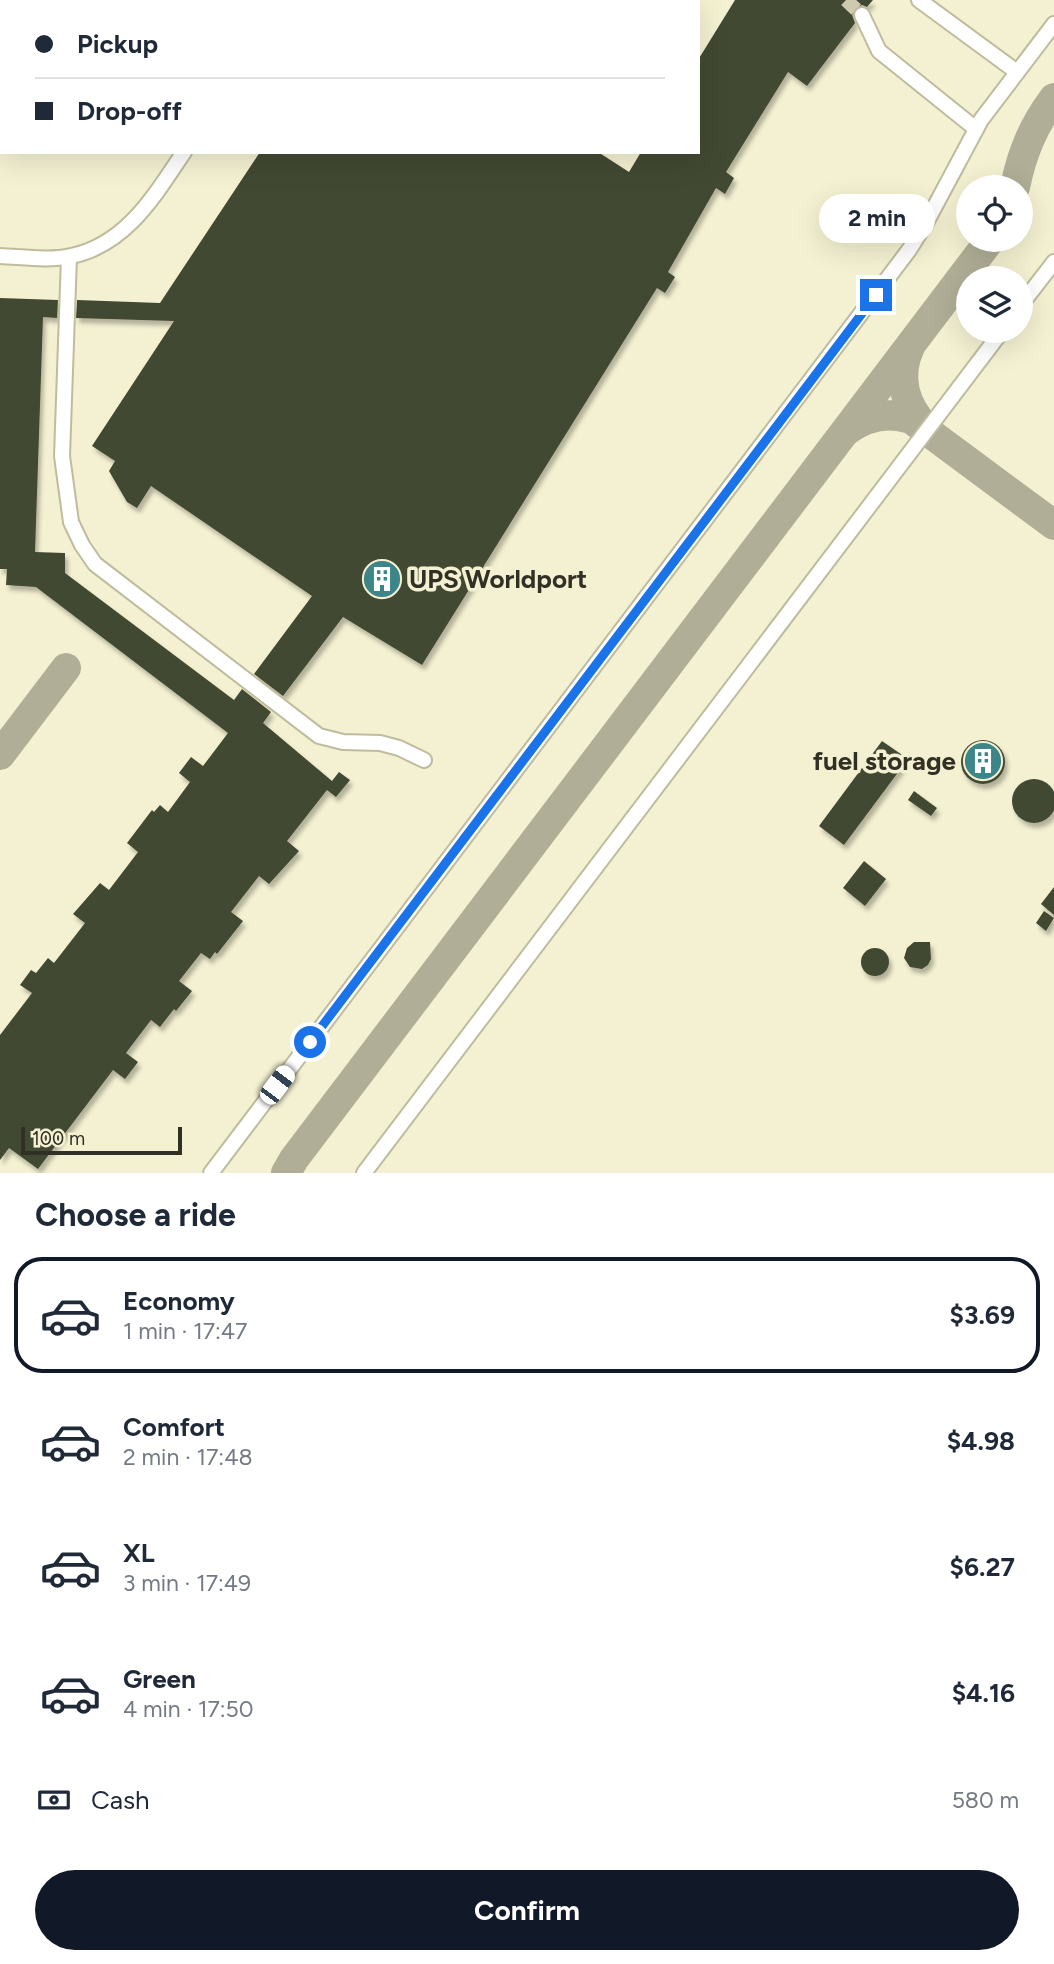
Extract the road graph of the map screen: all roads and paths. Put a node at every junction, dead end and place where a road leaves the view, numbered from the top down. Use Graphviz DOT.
graph roads {
  1 [pos="919,0"];
  2 [pos="862,15"];
  3 [pos="1054,24"];
  4 [pos="1017,72"];
  5 [pos="976,129"];
  6 [pos="183,154"];
  7 [pos="0,256"];
  8 [pos="69,257"];
  9 [pos="1054,262"];
  10 [pos="1033,289"];
  11 [pos="993,343"];
  12 [pos="424,760"];
  13 [pos="211,1173"];
  14 [pos="364,1173"];
  1 -- 4 [label="lane"];
  2 -- 5 [label="lane"];
  3 -- 4 [label="lane"];
  4 -- 5 [label="lane"];
  5 -- 13 [label="lane"];
  6 -- 8 [label="lane"];
  7 -- 8 [label="lane"];
  8 -- 12 [label="lane"];
  9 -- 10 [label="lane"];
  11 -- 14 [label="lane"];
}
